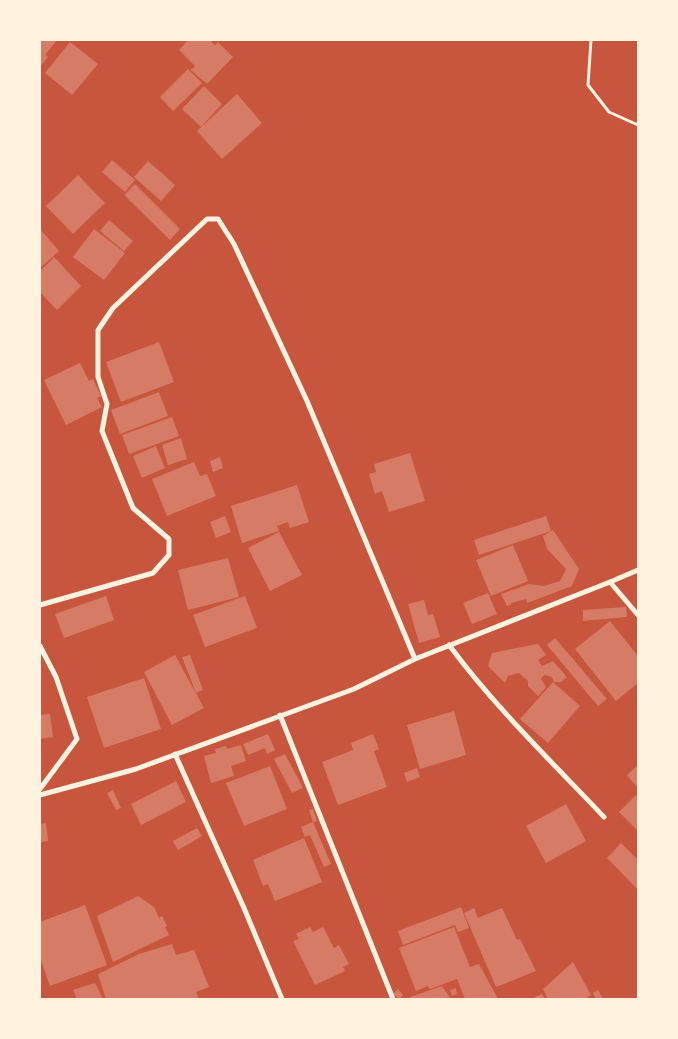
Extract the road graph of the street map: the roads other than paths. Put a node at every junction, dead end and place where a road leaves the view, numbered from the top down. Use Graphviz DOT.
graph roads {
  1 [pos="638,570"];
  2 [pos="610,582"];
  3 [pos="40,605"];
  4 [pos="638,615"];
  5 [pos="449,645"];
  6 [pos="40,646"];
  7 [pos="416,659"];
  8 [pos="280,715"];
  9 [pos="175,754"];
  10 [pos="40,789"];
  11 [pos="40,794"];
  12 [pos="604,817"];
  13 [pos="282,999"];
  14 [pos="393,999"];
  1 -- 2 [label="street"];
  2 -- 4 [label="street"];
  2 -- 5 [label="street"];
  3 -- 7 [label="street"];
  5 -- 7 [label="street"];
  5 -- 12 [label="street"];
  6 -- 10 [label="street"];
  7 -- 8 [label="street"];
  8 -- 9 [label="street"];
  8 -- 14 [label="street"];
  9 -- 11 [label="street"];
  9 -- 13 [label="street"];
}
